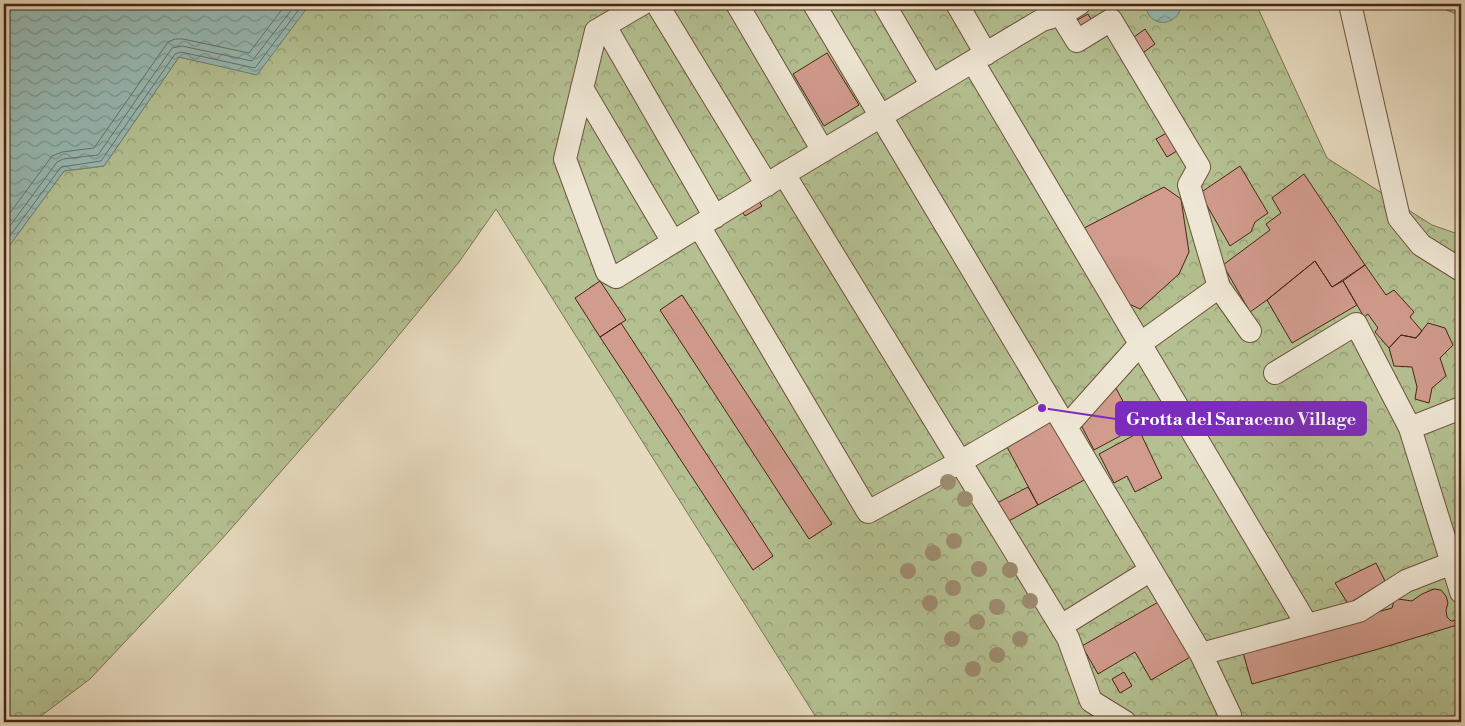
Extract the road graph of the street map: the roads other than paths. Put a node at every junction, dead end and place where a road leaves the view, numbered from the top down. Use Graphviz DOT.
graph roads {
  1 [pos="642,4"];
  2 [pos="657,4"];
  3 [pos="737,4"];
  4 [pos="814,4"];
  5 [pos="884,4"];
  6 [pos="957,4"];
  7 [pos="1350,4"];
  8 [pos="1054,11"];
  9 [pos="605,26"];
  10 [pos="979,58"];
  11 [pos="932,86"];
  12 [pos="582,88"];
  13 [pos="881,116"];
  14 [pos="823,151"];
  15 [pos="775,180"];
  16 [pos="707,221"];
  17 [pos="673,242"];
  18 [pos="1461,270"];
  19 [pos="1219,287"];
  20 [pos="1250,331"];
  21 [pos="1140,343"];
  22 [pos="1276,373"];
  23 [pos="1054,407"];
  24 [pos="1461,408"];
  25 [pos="1066,427"];
  26 [pos="1410,428"];
  27 [pos="960,462"];
  28 [pos="1454,554"];
  29 [pos="1151,570"];
  30 [pos="1461,592"];
  31 [pos="1307,625"];
  32 [pos="1061,626"];
  33 [pos="1201,654"];
  34 [pos="1230,714"];
  35 [pos="1125,722"];
  1 -- 9 [label="street"];
  2 -- 15 [label="street"];
  3 -- 14 [label="street"];
  4 -- 13 [label="street"];
  5 -- 11 [label="street"];
  6 -- 10 [label="street"];
  7 -- 18 [label="street"];
  8 -- 10 [label="street"];
  8 -- 19 [label="street"];
  9 -- 12 [label="street"];
  9 -- 16 [label="street"];
  10 -- 11 [label="street"];
  10 -- 21 [label="street"];
  11 -- 13 [label="street"];
  12 -- 17 [label="street"];
  12 -- 17 [label="street"];
  13 -- 14 [label="street"];
  13 -- 23 [label="street"];
  14 -- 15 [label="street"];
  15 -- 16 [label="street"];
  15 -- 27 [label="street"];
  16 -- 17 [label="street"];
  16 -- 27 [label="street"];
  19 -- 20 [label="street"];
  19 -- 21 [label="street"];
  21 -- 25 [label="street"];
  21 -- 31 [label="street"];
  22 -- 26 [label="street"];
  23 -- 25 [label="street"];
  23 -- 27 [label="street"];
  24 -- 26 [label="street"];
  25 -- 29 [label="street"];
  26 -- 28 [label="street"];
  27 -- 32 [label="street"];
  28 -- 30 [label="street"];
  28 -- 31 [label="street"];
  29 -- 32 [label="street"];
  29 -- 33 [label="street"];
  31 -- 33 [label="street"];
  32 -- 35 [label="street"];
  33 -- 34 [label="street"];
}
